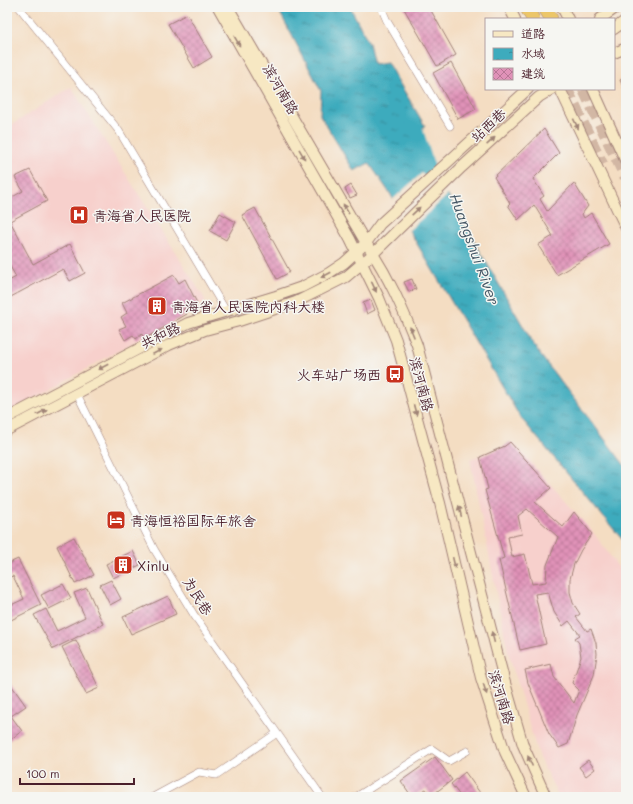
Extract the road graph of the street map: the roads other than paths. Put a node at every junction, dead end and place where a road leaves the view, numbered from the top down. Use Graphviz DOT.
graph roads {
  1 [pos="19,7"];
  2 [pos="218,7"];
  3 [pos="228,7"];
  4 [pos="381,7"];
  5 [pos="509,7"];
  6 [pos="526,7"];
  7 [pos="562,7"];
  8 [pos="617,7"];
  9 [pos="514,18"];
  10 [pos="532,18"];
  11 [pos="568,18"];
  12 [pos="601,18"];
  13 [pos="626,20"];
  14 [pos="615,28"];
  15 [pos="626,28"];
  16 [pos="615,35"];
  17 [pos="626,48"];
  18 [pos="615,53"];
  19 [pos="527,90"];
  20 [pos="550,90"];
  21 [pos="560,90"];
  22 [pos="593,90"];
  23 [pos="450,126"];
  24 [pos="626,162"];
  25 [pos="380,224"];
  26 [pos="626,228"];
  27 [pos="388,238"];
  28 [pos="366,243"];
  29 [pos="357,252"];
  30 [pos="373,254"];
  31 [pos="362,263"];
  32 [pos="226,311"];
  33 [pos="77,394"];
  34 [pos="7,418"];
  35 [pos="7,430"];
  36 [pos="277,733"];
  37 [pos="467,751"];
  38 [pos="153,797"];
  39 [pos="322,797"];
  40 [pos="356,797"];
  41 [pos="526,797"];
  42 [pos="546,797"];
  1 -- 32 [label="street"];
  2 -- 29 [label="main road, 滨河南路, one-way"];
  28 -- 3 [label="main road, 滨河南路, one-way"];
  4 -- 23 [label="street"];
  5 -- 9 [label="main road"];
  6 -- 10 [label="highway"];
  7 -- 11 [label="main road"];
  8 -- 12 [label="main road"];
  13 -- 14 [label="main road"];
  15 -- 16 [label="main road"];
  17 -- 18 [label="main road"];
  19 -- 25 [label="main road, 站西巷"];
  27 -- 20 [label="main road, 站西巷, one-way"];
  21 -- 26 [label="main road, one-way"];
  22 -- 24 [label="main road"];
  25 -- 28 [label="main road, 共和路"];
  27 -- 30 [label="main road, 共和路"];
  28 -- 29 [label="main road, 共和路"];
  28 -- 30 [label="main road, 滨河南路"];
  29 -- 31 [label="main road, 滨河南路"];
  29 -- 32 [label="main road, 共和路, one-way"];
  30 -- 31 [label="main road, 共和路"];
  42 -- 30 [label="main road, 滨河南路, one-way"];
  33 -- 31 [label="main road, 共和路, one-way"];
  31 -- 41 [label="main road, 滨河南路, one-way"];
  32 -- 34 [label="main road, 共和路, one-way"];
  35 -- 33 [label="main road, 共和路, one-way"];
  33 -- 36 [label="street, 为民巷"];
  36 -- 38 [label="street"];
  36 -- 39 [label="street, 为民巷"];
  37 -- 40 [label="street"];
}
